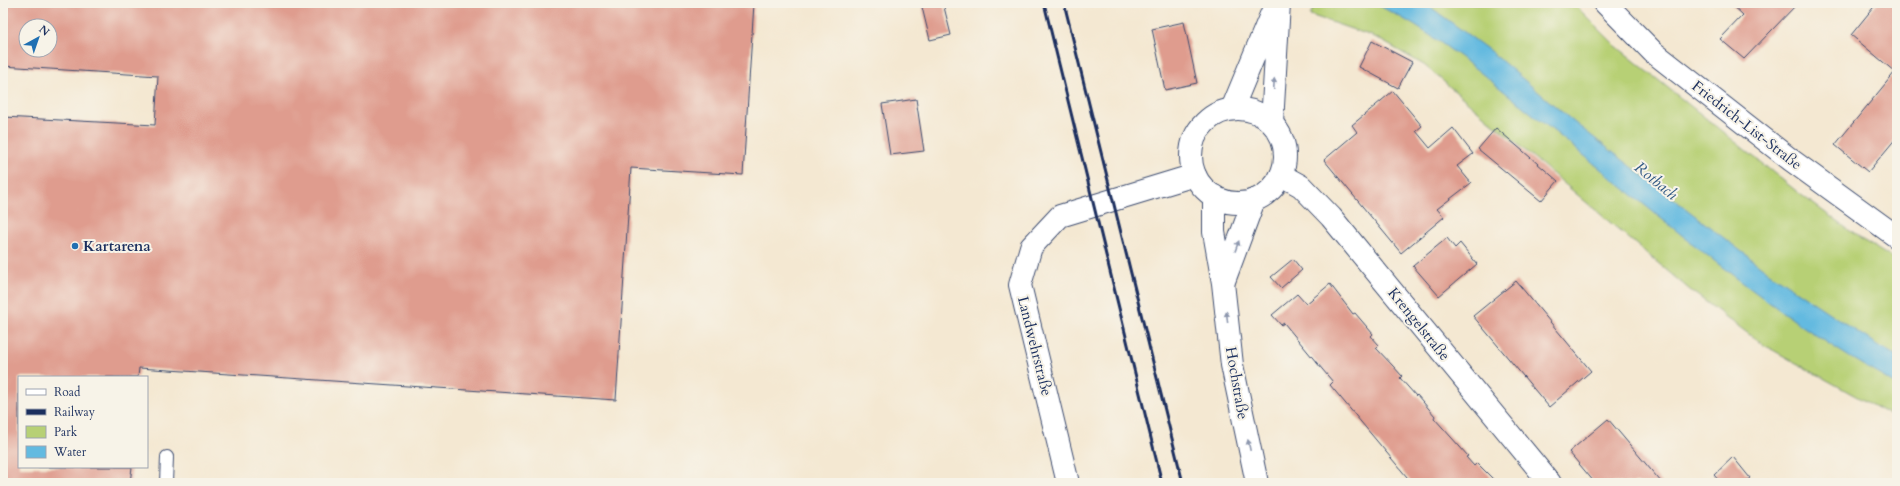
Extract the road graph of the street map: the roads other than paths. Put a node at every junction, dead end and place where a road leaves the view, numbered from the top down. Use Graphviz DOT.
graph roads {
  1 [pos="1277,3"];
  2 [pos="1605,3"];
  3 [pos="1232,109"];
  4 [pos="1272,123"];
  5 [pos="1195,175"];
  6 [pos="1281,175"];
  7 [pos="1214,196"];
  8 [pos="1254,200"];
  9 [pos="1897,237"];
  10 [pos="1223,283"];
  11 [pos="167,457"];
  12 [pos="166,483"];
  13 [pos="1068,483"];
  14 [pos="1258,483"];
  15 [pos="1550,483"];
  1 -- 3 [label="street"];
  4 -- 1 [label="street, one-way"];
  2 -- 9 [label="street, Friedrich-List-Straße"];
  3 -- 4 [label="street"];
  3 -- 5 [label="street"];
  4 -- 6 [label="street"];
  5 -- 7 [label="street"];
  5 -- 13 [label="street, Landwehrstraße"];
  6 -- 8 [label="street"];
  6 -- 15 [label="street, Krengelstraße"];
  7 -- 8 [label="street"];
  7 -- 10 [label="street, Hochstraße"];
  10 -- 8 [label="street, Hochstraße, one-way"];
  14 -- 10 [label="street, Hochstraße, one-way"];
  11 -- 12 [label="lane"];
}
